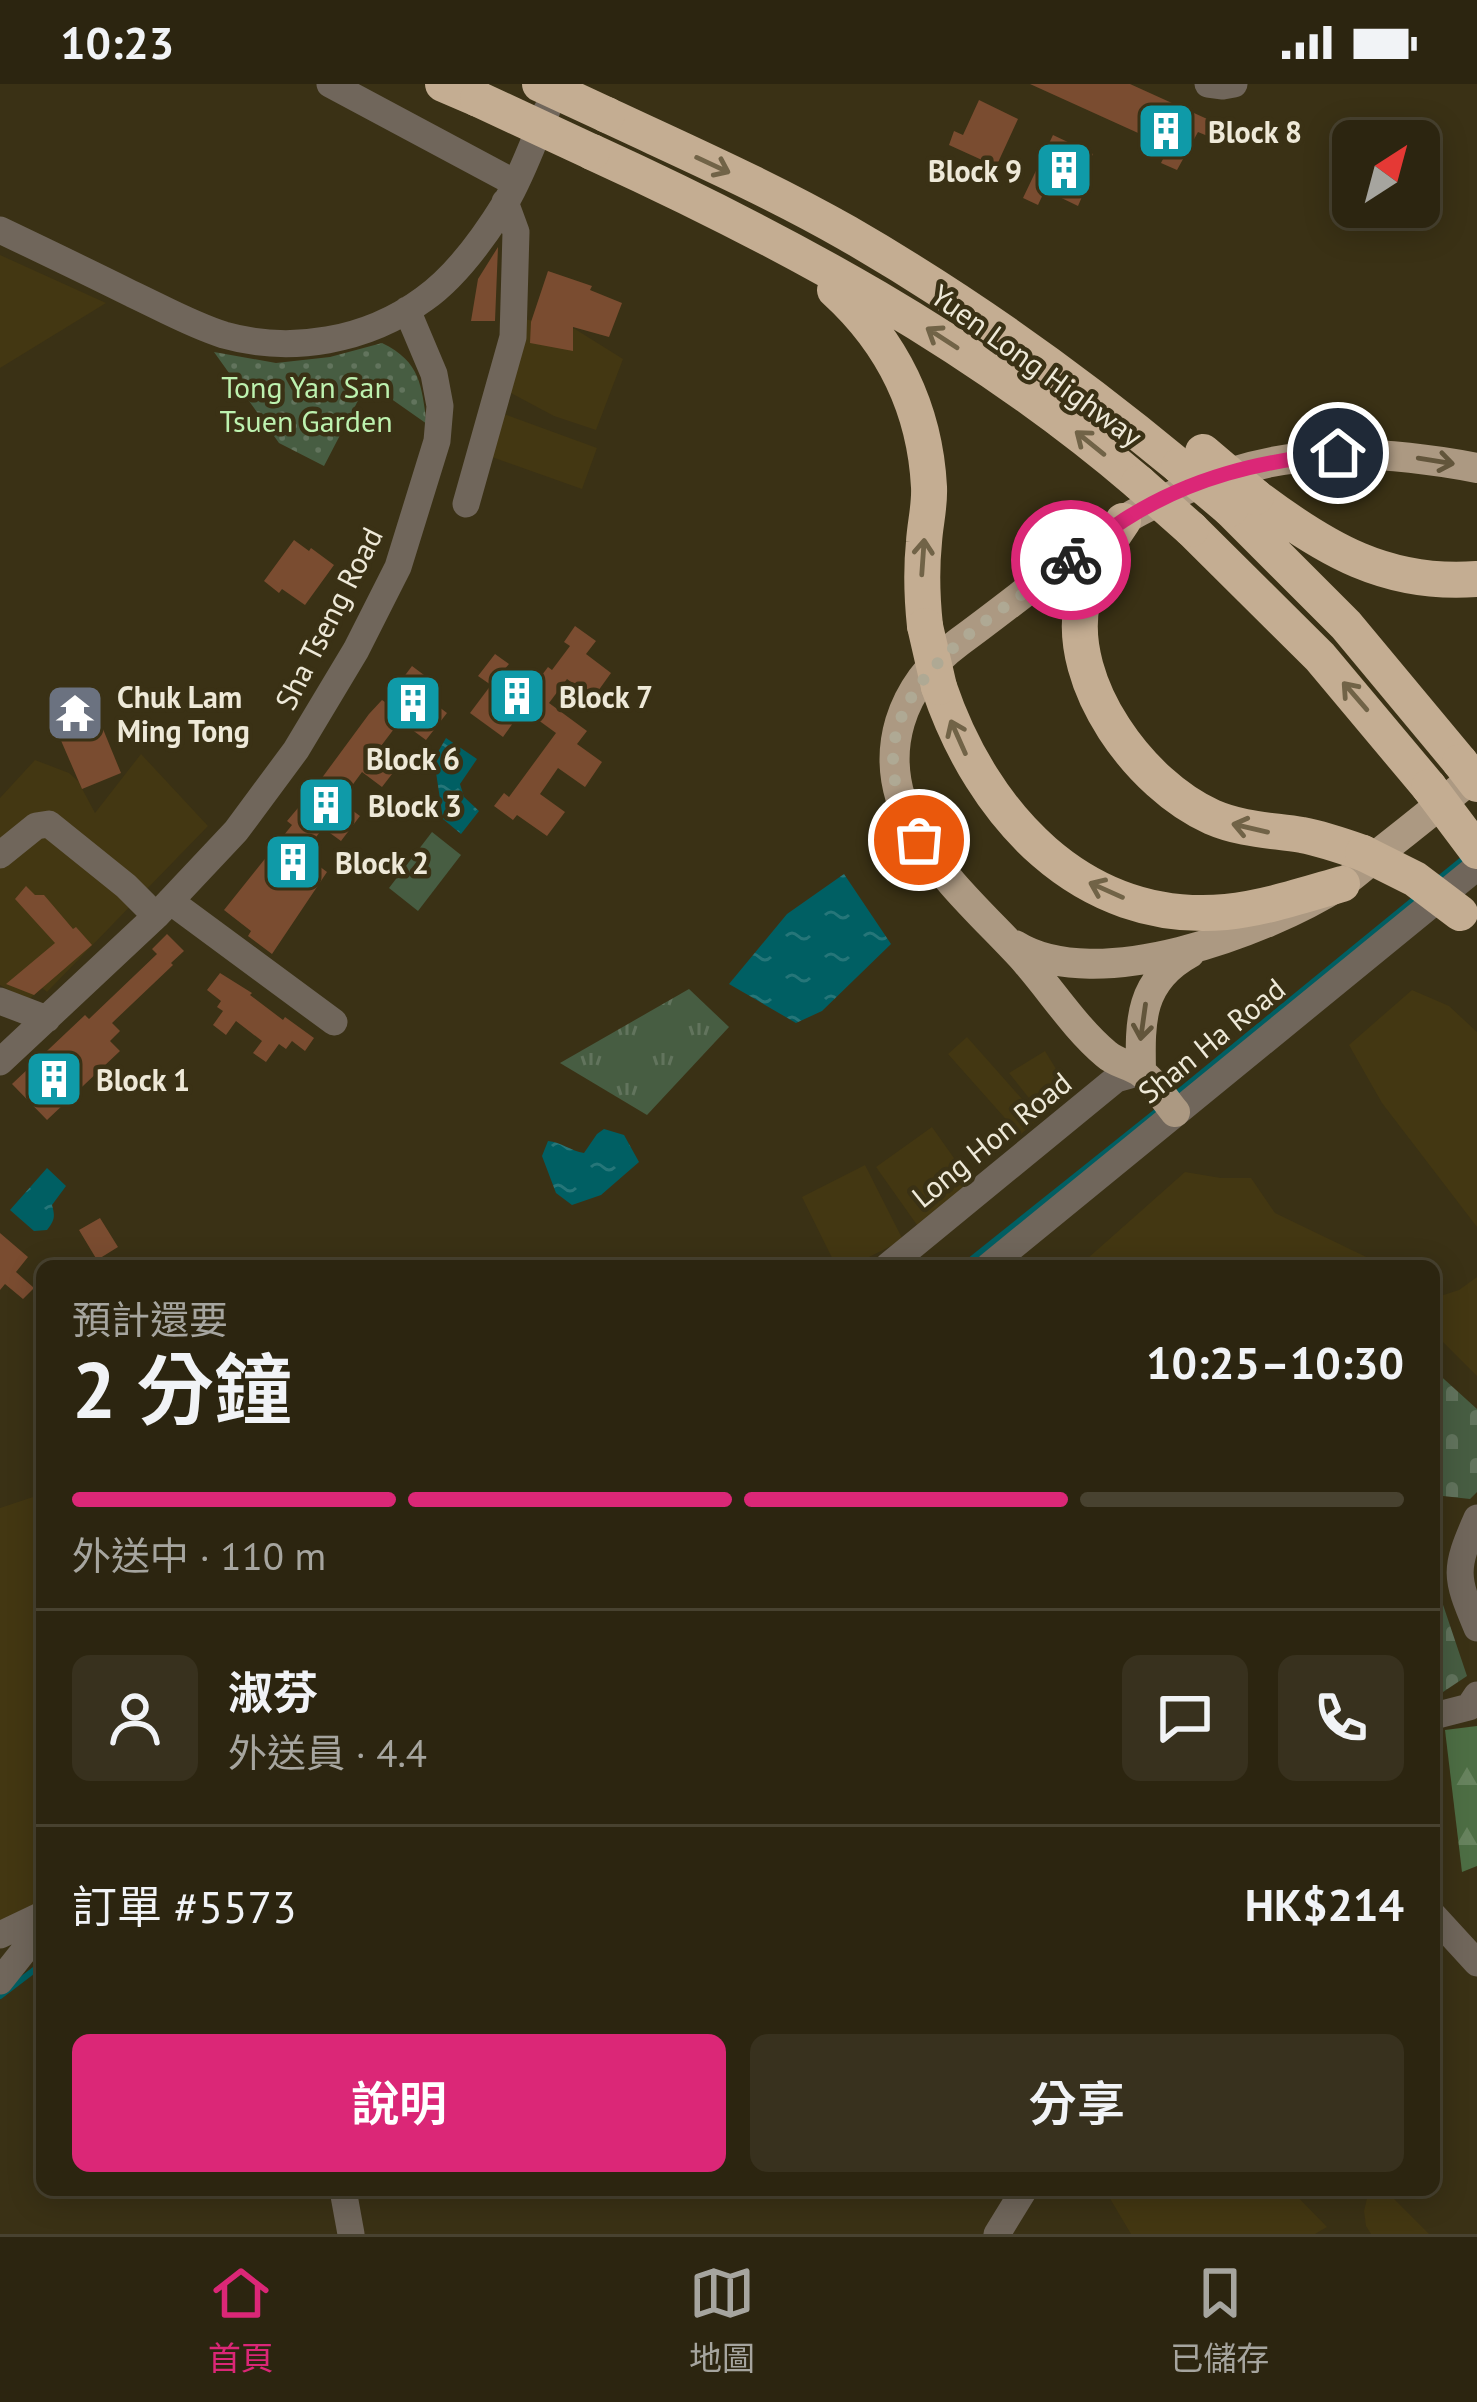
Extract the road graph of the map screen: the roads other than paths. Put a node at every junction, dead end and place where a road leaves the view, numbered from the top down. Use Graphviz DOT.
graph roads {
  1 [pos="330,84"];
  2 [pos="443,84"];
  3 [pos="540,84"];
  4 [pos="558,84"];
  5 [pos="1208,84"];
  6 [pos="1234,84"];
  7 [pos="510,193"];
  8 [pos="685,195"];
  9 [pos="0,230"];
  10 [pos="407,310"];
  11 [pos="1477,467"];
  12 [pos="1243,503"];
  13 [pos="466,504"];
  14 [pos="1123,521"];
  15 [pos="1477,579"];
  16 [pos="1471,774"];
  17 [pos="1477,851"];
  18 [pos="0,855"];
  19 [pos="1477,867"];
  20 [pos="1342,884"];
  21 [pos="163,909"];
  22 [pos="1468,921"];
  23 [pos="1000,934"];
  24 [pos="1208,944"];
  25 [pos="0,1001"];
  26 [pos="47,1019"];
  27 [pos="334,1022"];
  28 [pos="0,1062"];
  29 [pos="1159,1093"];
  30 [pos="895,1260"];
  31 [pos="995,1260"];
  32 [pos="1477,1518"];
  33 [pos="1477,1628"];
  34 [pos="1477,1695"];
  35 [pos="1440,1714"];
  36 [pos="36,1919"];
  37 [pos="1440,1923"];
  38 [pos="0,1935"];
  39 [pos="36,1936"];
  40 [pos="1477,1963"];
  41 [pos="0,1981"];
  42 [pos="344,2196"];
  43 [pos="1020,2196"];
  44 [pos="351,2234"];
  45 [pos="997,2234"];
  1 -- 7 [label="street"];
  2 -- 8 [label="highway, Yuen Long Highway, bridge"];
  3 -- 12 [label="highway, Yuen Long Highway, one-way, bridge"];
  4 -- 7 [label="street"];
  5 -- 6 [label="street"];
  7 -- 10 [label="street"];
  7 -- 13 [label="street"];
  17 -- 8 [label="highway, Yuen Long Highway, one-way, bridge"];
  20 -- 8 [label="highway, one-way, bridge"];
  9 -- 10 [label="street"];
  10 -- 21 [label="street, Sha Tseng Road"];
  14 -- 11 [label="main road, one-way"];
  12 -- 15 [label="highway"];
  12 -- 16 [label="highway, Yuen Long Highway"];
  22 -- 14 [label="highway, one-way, bridge"];
  14 -- 23 [label="main road"];
  16 -- 20 [label="main road"];
  18 -- 21 [label="street"];
  19 -- 29 [label="street, Shan Ha Road"];
  20 -- 24 [label="main road"];
  21 -- 26 [label="street, Sha Tseng Road"];
  21 -- 27 [label="street"];
  23 -- 24 [label="main road"];
  23 -- 29 [label="main road"];
  24 -- 29 [label="main road, one-way"];
  25 -- 26 [label="street"];
  26 -- 28 [label="street, Sha Tseng Road"];
  29 -- 30 [label="street, Long Hon Road"];
  29 -- 31 [label="street, Shan Ha Road"];
  32 -- 33 [label="street"];
  34 -- 35 [label="street"];
  36 -- 38 [label="street"];
  37 -- 40 [label="street"];
  39 -- 41 [label="street"];
  42 -- 44 [label="street"];
  43 -- 45 [label="street"];
}
